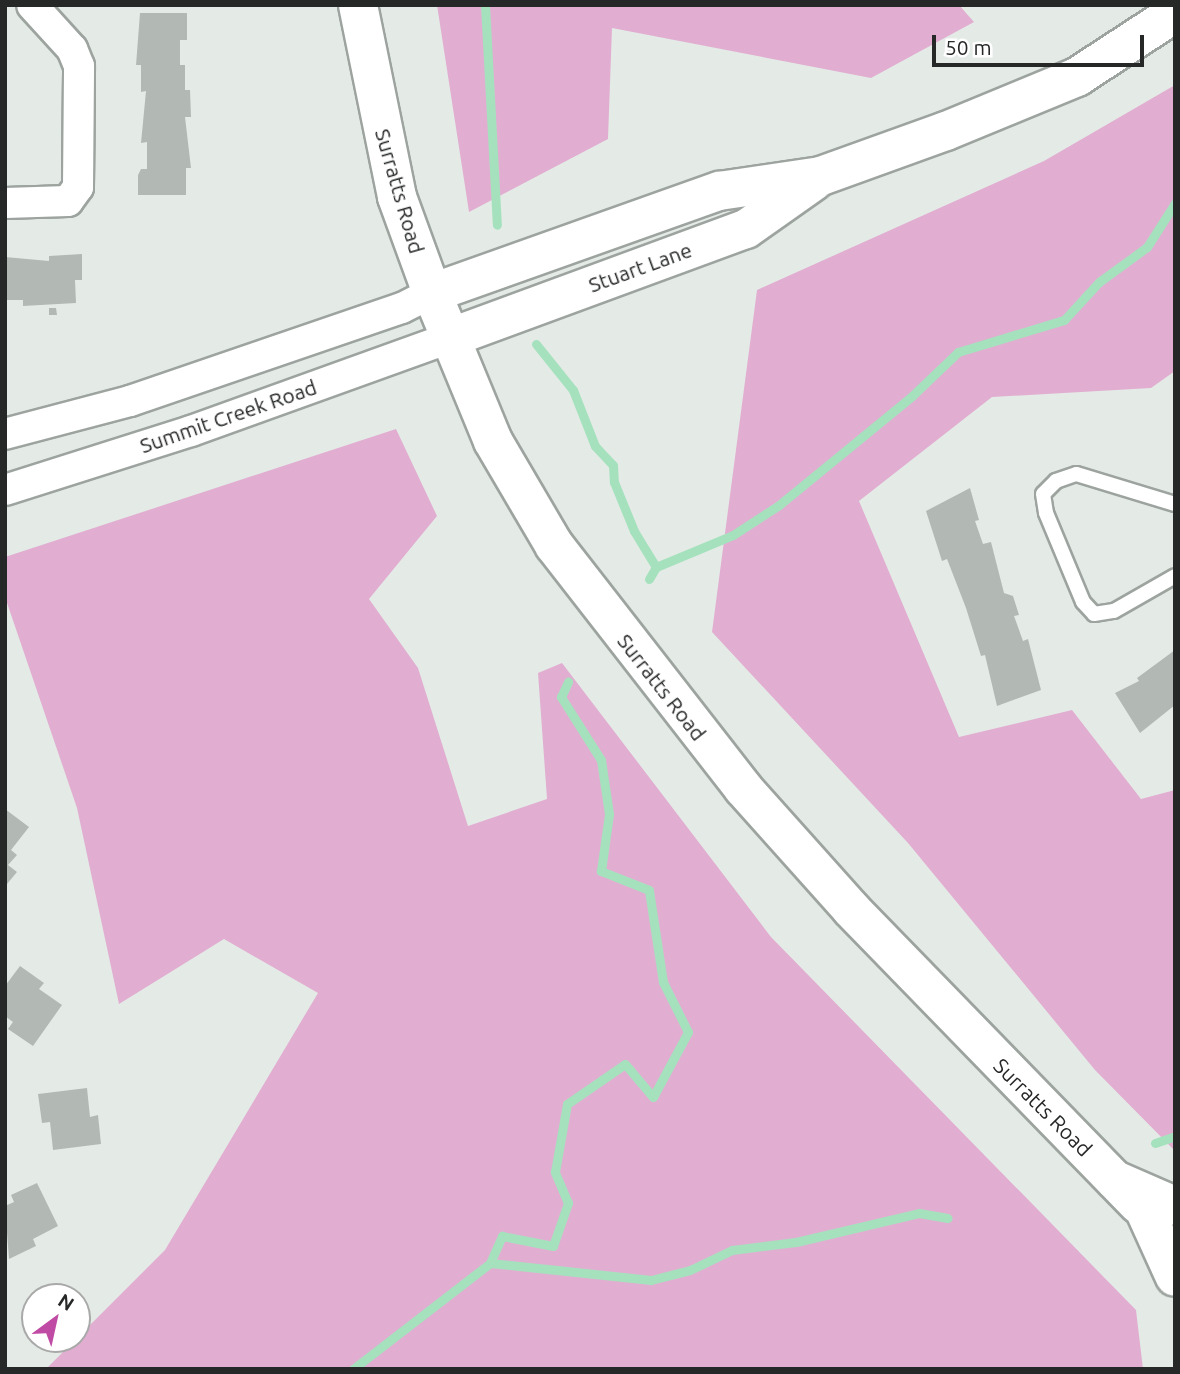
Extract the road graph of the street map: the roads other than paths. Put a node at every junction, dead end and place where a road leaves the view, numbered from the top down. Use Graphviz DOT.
graph roads {
  1 [pos="32,5"];
  2 [pos="358,5"];
  3 [pos="1175,13"];
  4 [pos="821,176"];
  5 [pos="5,203"];
  6 [pos="432,293"];
  7 [pos="449,338"];
  8 [pos="5,435"];
  9 [pos="5,490"];
  10 [pos="1175,504"];
  11 [pos="1175,576"];
  12 [pos="1160,1208"];
  13 [pos="1175,1244"];
  14 [pos="1175,1276"];
  1 -- 5 [label="street"];
  2 -- 6 [label="main road, Surratts Road"];
  3 -- 4 [label="main road, Stuart Lane"];
  4 -- 6 [label="main road, Stuart Lane"];
  4 -- 7 [label="main road, Stuart Lane"];
  6 -- 7 [label="main road, Surratts Road"];
  6 -- 8 [label="street"];
  7 -- 9 [label="street, Summit Creek Road"];
  7 -- 12 [label="main road, Surratts Road"];
  10 -- 11 [label="lane"];
  12 -- 13 [label="main road"];
  12 -- 14 [label="main road"];
}
